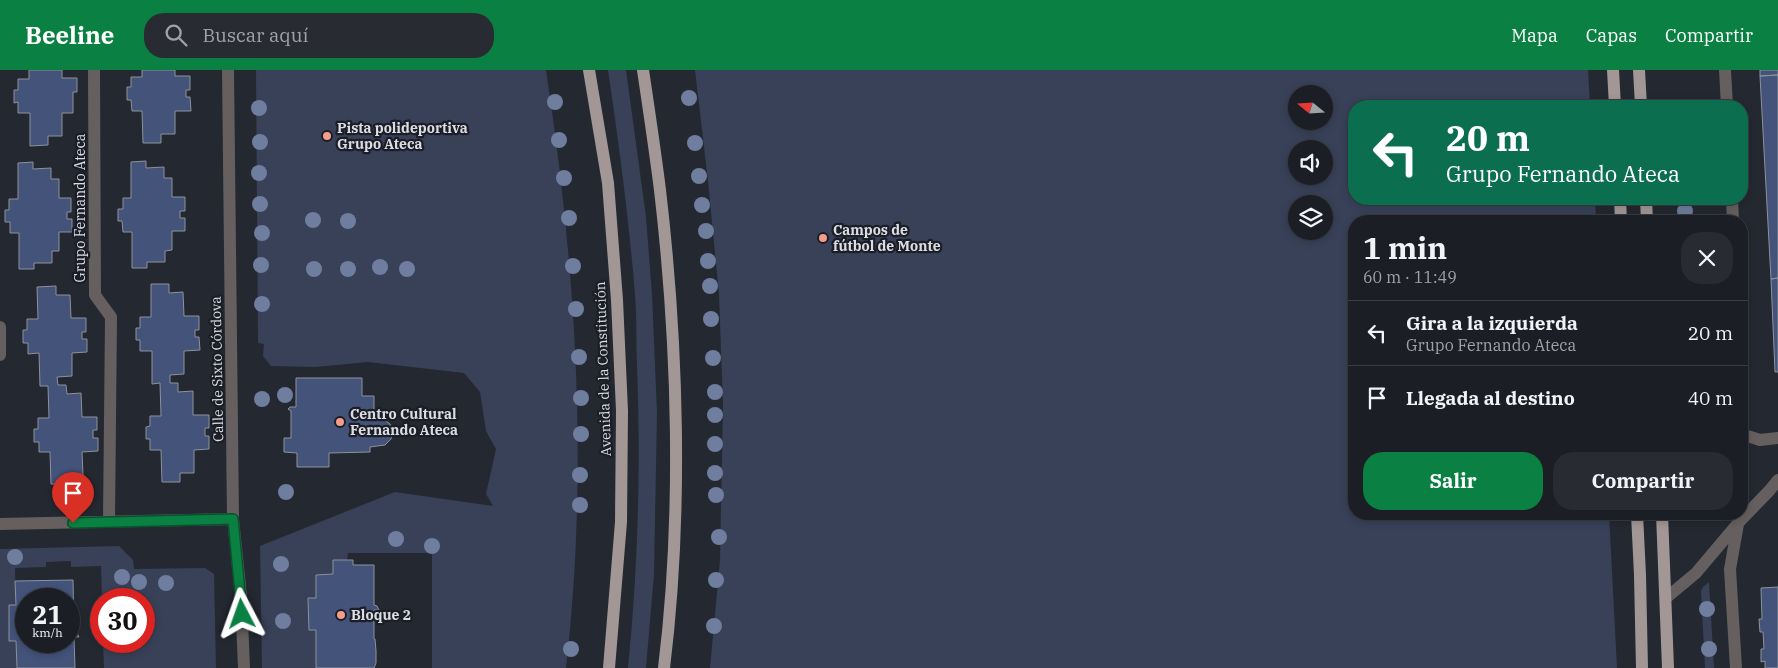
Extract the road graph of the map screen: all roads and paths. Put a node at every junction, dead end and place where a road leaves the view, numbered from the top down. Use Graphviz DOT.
graph roads {
  1 [pos="94,70"];
  2 [pos="228,70"];
  3 [pos="589,70"];
  4 [pos="643,70"];
  5 [pos="1613,70"];
  6 [pos="1639,70"];
  7 [pos="1725,70"];
  8 [pos="1615,100"];
  9 [pos="1641,100"];
  10 [pos="1727,100"];
  11 [pos="0,327"];
  12 [pos="0,355"];
  13 [pos="1748,436"];
  14 [pos="1778,438"];
  15 [pos="1778,480"];
  16 [pos="1748,510"];
  17 [pos="233,519"];
  18 [pos="1637,520"];
  19 [pos="1662,520"];
  20 [pos="1737,520"];
  21 [pos="1739,520"];
  22 [pos="110,522"];
  23 [pos="0,524"];
  24 [pos="1666,598"];
  25 [pos="244,668"];
  26 [pos="609,668"];
  27 [pos="664,668"];
  28 [pos="1642,668"];
  29 [pos="1668,668"];
  30 [pos="1736,668"];
  1 -- 22 [label="street, Grupo Fernando Ateca"];
  2 -- 17 [label="street, Calle de Sixto Córdova"];
  3 -- 26 [label="main road, Avenida de la Constitución"];
  4 -- 27 [label="main road"];
  5 -- 8 [label="main road"];
  6 -- 9 [label="main road"];
  7 -- 10 [label="street"];
  11 -- 12 [label="street"];
  13 -- 14 [label="street"];
  15 -- 16 [label="street"];
  17 -- 22 [label="street"];
  17 -- 25 [label="street, Calle de Sixto Córdova"];
  18 -- 28 [label="main road"];
  19 -- 24 [label="main road"];
  20 -- 24 [label="street"];
  21 -- 30 [label="street"];
  22 -- 23 [label="street"];
  24 -- 29 [label="main road"];
}
